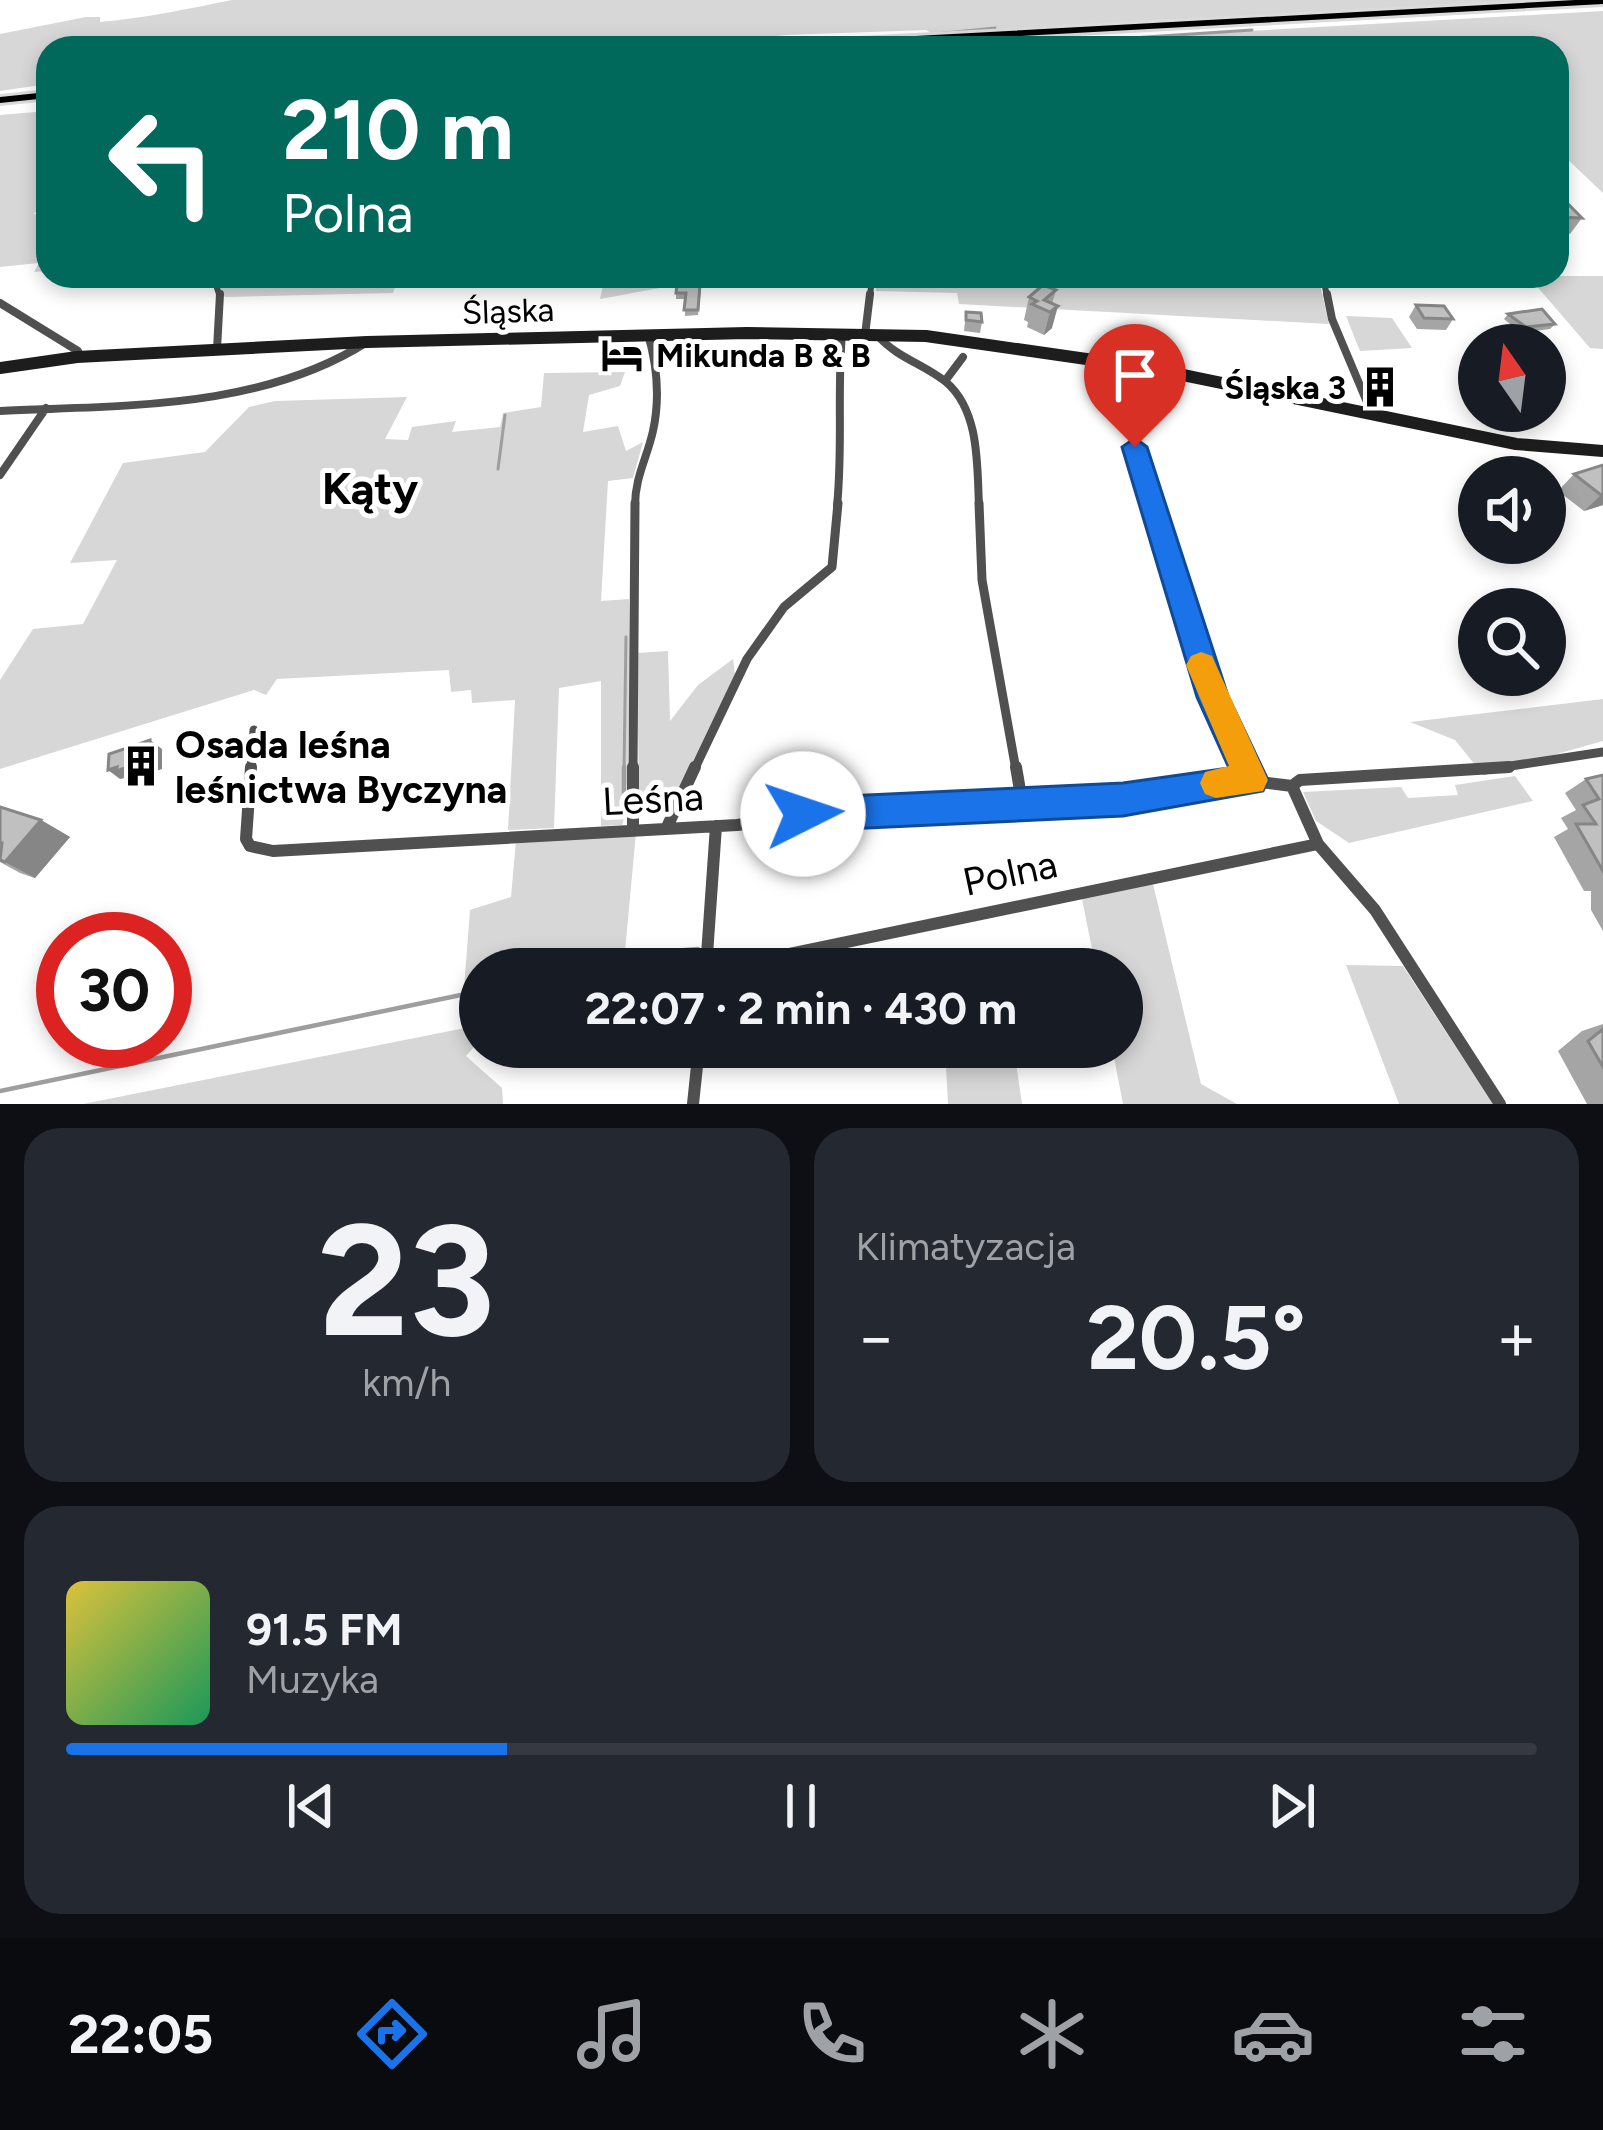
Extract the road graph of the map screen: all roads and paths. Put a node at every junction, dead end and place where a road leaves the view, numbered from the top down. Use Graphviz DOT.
graph roads {
  1 [pos="1603,4"];
  2 [pos="1461,9"];
  3 [pos="1560,10"];
  4 [pos="1025,36"];
  5 [pos="36,100"];
  6 [pos="0,103"];
  7 [pos="218,288"];
  8 [pos="872,288"];
  9 [pos="1326,288"];
  10 [pos="0,303"];
  11 [pos="648,334"];
  12 [pos="842,334"];
  13 [pos="871,335"];
  14 [pos="367,342"];
  15 [pos="218,349"];
  16 [pos="963,356"];
  17 [pos="76,357"];
  18 [pos="1109,362"];
  19 [pos="0,368"];
  20 [pos="945,381"];
  21 [pos="46,408"];
  22 [pos="0,411"];
  23 [pos="1372,414"];
  24 [pos="1603,451"];
  25 [pos="0,475"];
  26 [pos="254,730"];
  27 [pos="1603,752"];
  28 [pos="1251,780"];
  29 [pos="1292,786"];
  30 [pos="1022,802"];
  31 [pos="667,826"];
  32 [pos="716,826"];
  33 [pos="633,830"];
  34 [pos="1318,844"];
  35 [pos="707,948"];
  36 [pos="818,948"];
  37 [pos="697,1068"];
  38 [pos="693,1104"];
  39 [pos="1500,1104"];
  1 -- 2 [label="highway"];
  1 -- 3 [label="highway"];
  2 -- 3 [label="highway"];
  2 -- 4 [label="highway"];
  3 -- 4 [label="highway"];
  5 -- 6 [label="highway"];
  7 -- 15 [label="street"];
  8 -- 13 [label="street"];
  9 -- 23 [label="street"];
  10 -- 17 [label="street"];
  11 -- 12 [label="main road, Śląska"];
  11 -- 14 [label="main road, Śląska"];
  11 -- 33 [label="street"];
  12 -- 13 [label="main road, Śląska"];
  12 -- 31 [label="street"];
  13 -- 18 [label="main road, Śląska"];
  13 -- 20 [label="street"];
  14 -- 15 [label="main road, Śląska"];
  14 -- 21 [label="street"];
  15 -- 17 [label="main road, Śląska"];
  16 -- 20 [label="street"];
  17 -- 19 [label="main road, Śląska"];
  18 -- 23 [label="main road, Śląska"];
  18 -- 28 [label="street"];
  20 -- 30 [label="street"];
  21 -- 22 [label="street"];
  21 -- 25 [label="street"];
  23 -- 24 [label="main road, Śląska"];
  26 -- 33 [label="street, Leśna"];
  27 -- 29 [label="street, Leśna"];
  28 -- 29 [label="street, Leśna"];
  28 -- 30 [label="street, Leśna"];
  29 -- 34 [label="street"];
  30 -- 32 [label="street, Leśna"];
  31 -- 32 [label="street, Leśna"];
  31 -- 33 [label="street, Leśna"];
  32 -- 35 [label="street"];
  34 -- 36 [label="street, Polna"];
  34 -- 39 [label="street"];
  37 -- 38 [label="street"];
}
